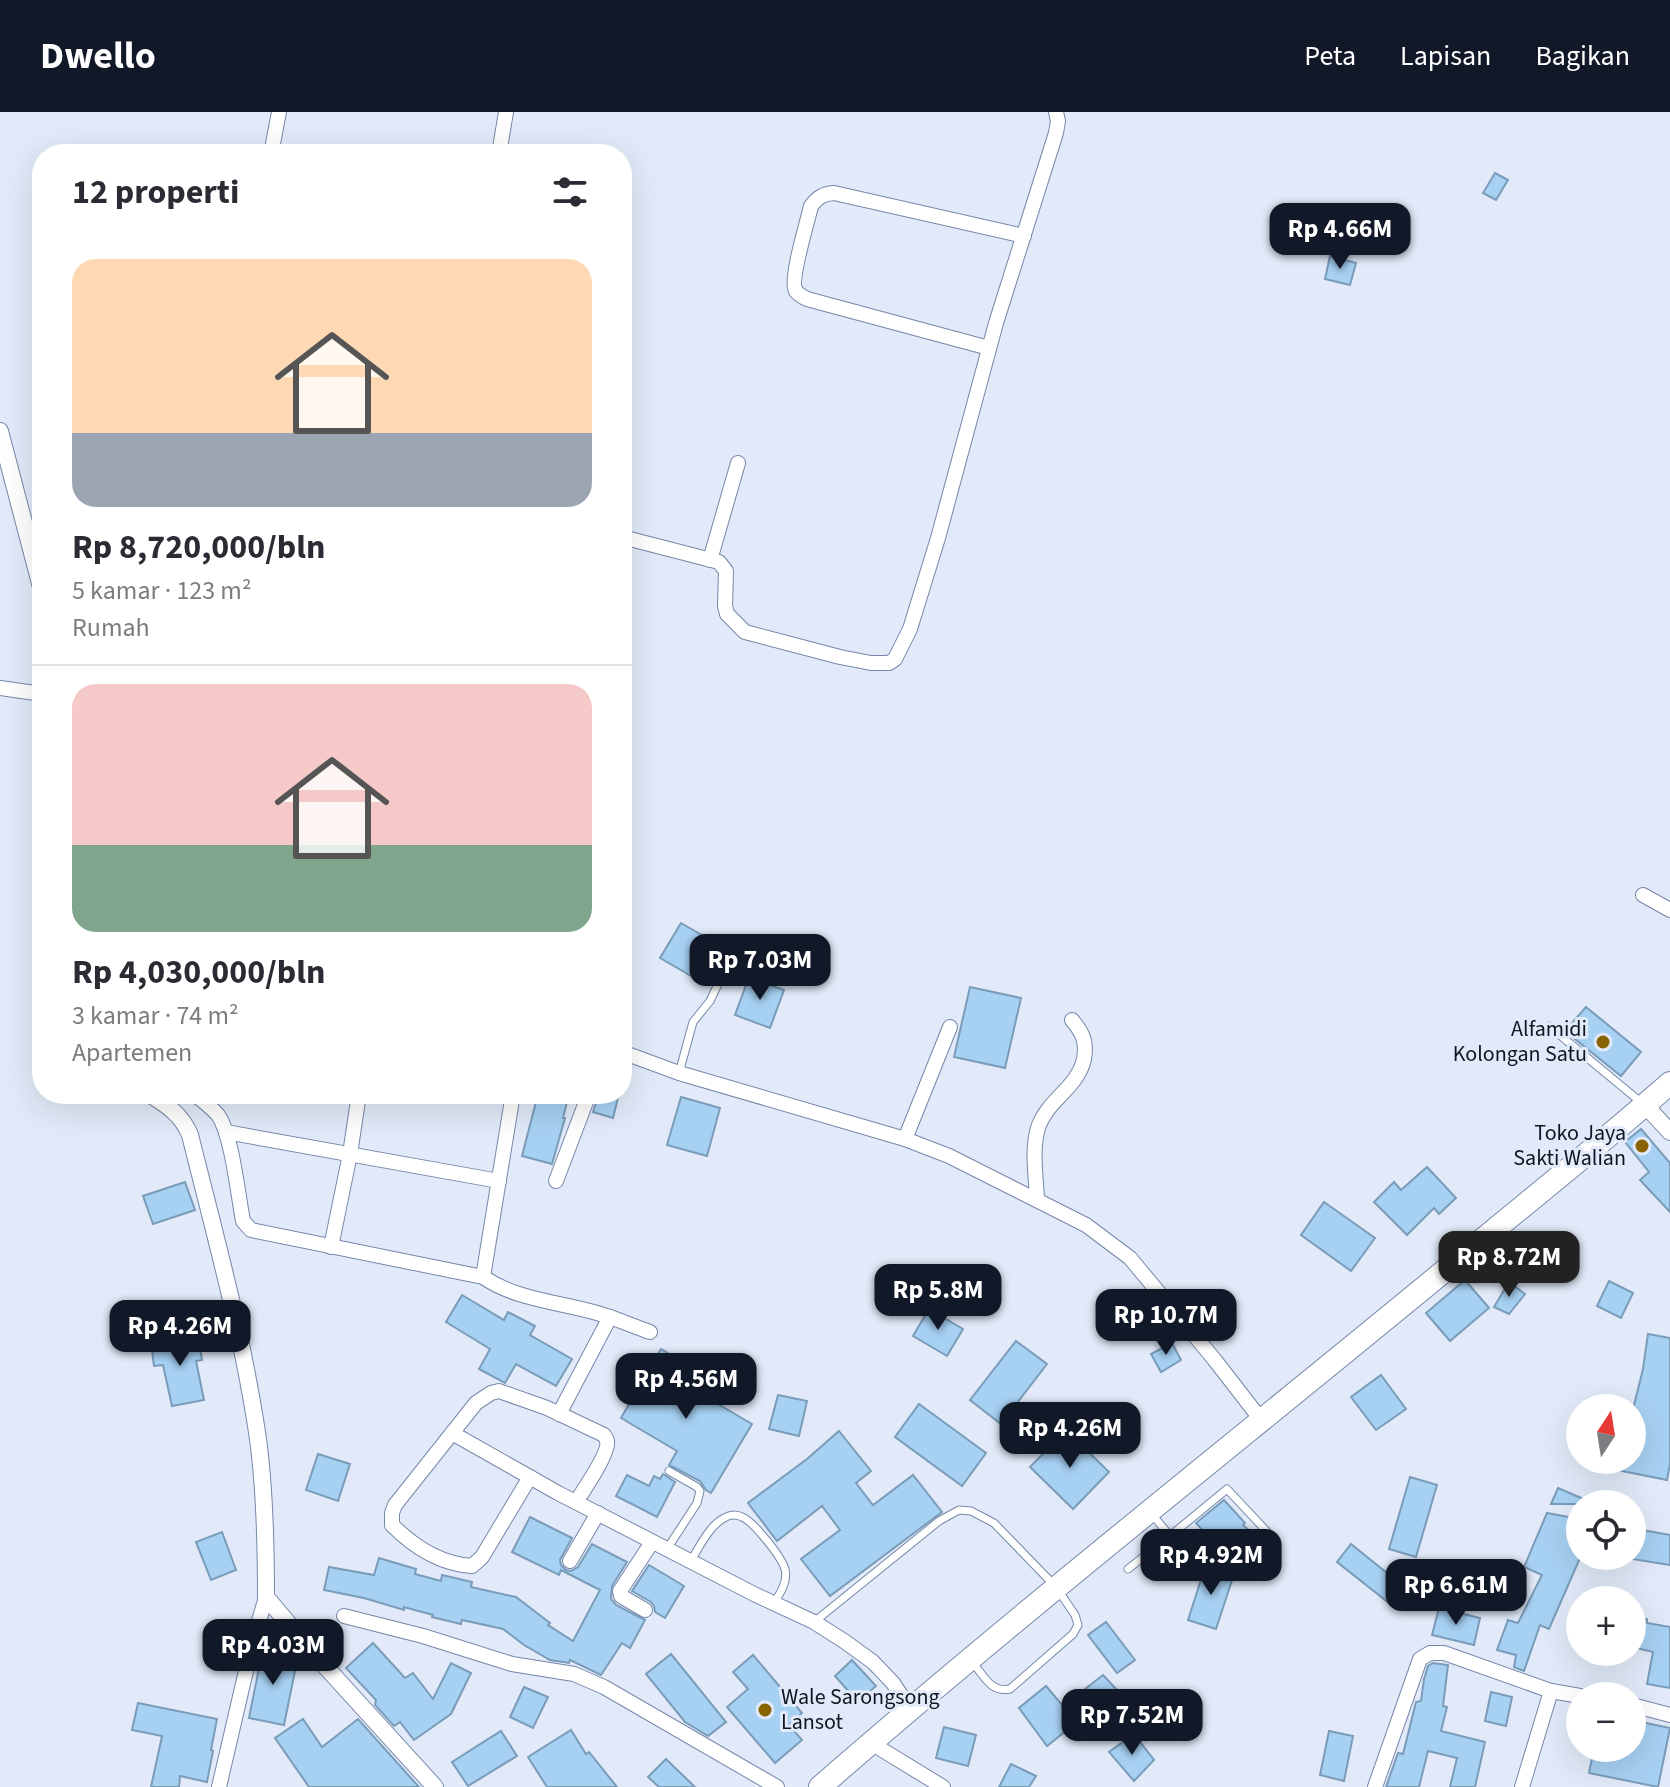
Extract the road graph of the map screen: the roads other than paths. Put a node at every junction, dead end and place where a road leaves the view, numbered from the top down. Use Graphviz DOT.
graph roads {
  1 [pos="279,112"];
  2 [pos="506,112"];
  3 [pos="1058,115"];
  4 [pos="273,144"];
  5 [pos="501,144"];
  6 [pos="1024,236"];
  7 [pos="989,348"];
  8 [pos="0,431"];
  9 [pos="738,463"];
  10 [pos="632,540"];
  11 [pos="32,553"];
  12 [pos="710,560"];
  13 [pos="0,688"];
  14 [pos="32,693"];
  15 [pos="1643,895"];
  16 [pos="1670,910"];
  17 [pos="727,965"];
  18 [pos="1072,1020"];
  19 [pos="1549,1026"];
  20 [pos="950,1027"];
  21 [pos="632,1056"];
  22 [pos="679,1073"];
  23 [pos="1670,1083"];
  24 [pos="163,1104"];
  25 [pos="207,1104"];
  26 [pos="358,1104"];
  27 [pos="511,1104"];
  28 [pos="585,1104"];
  29 [pos="1645,1105"];
  30 [pos="226,1132"];
  31 [pos="1670,1132"];
  32 [pos="905,1139"];
  33 [pos="350,1154"];
  34 [pos="499,1181"];
  35 [pos="556,1181"];
  36 [pos="1037,1199"];
  37 [pos="331,1247"];
  38 [pos="483,1277"];
  39 [pos="610,1317"];
  40 [pos="650,1332"];
  41 [pos="559,1414"];
  42 [pos="1262,1421"];
  43 [pos="452,1433"];
  44 [pos="669,1471"];
  45 [pos="530,1477"];
  46 [pos="576,1502"];
  47 [pos="1150,1511"];
  48 [pos="598,1513"];
  49 [pos="1170,1536"];
  50 [pos="1272,1537"];
  51 [pos="652,1542"];
  52 [pos="667,1549"];
  53 [pos="570,1561"];
  54 [pos="690,1562"];
  55 [pos="1128,1569"];
  56 [pos="1056,1587"];
  57 [pos="266,1597"];
  58 [pos="774,1603"];
  59 [pos="645,1610"];
  60 [pos="344,1616"];
  61 [pos="814,1622"];
  62 [pos="970,1659"];
  63 [pos="1551,1691"];
  64 [pos="1566,1694"];
  65 [pos="910,1709"];
  66 [pos="1646,1709"];
  67 [pos="1670,1715"];
  68 [pos="871,1743"];
  69 [pos="219,1787"];
  70 [pos="435,1787"];
  71 [pos="777,1787"];
  72 [pos="820,1787"];
  73 [pos="943,1787"];
  74 [pos="1375,1787"];
  75 [pos="1522,1787"];
  1 -- 4 [label="street"];
  2 -- 5 [label="street"];
  3 -- 6 [label="street"];
  6 -- 7 [label="street"];
  6 -- 7 [label="street"];
  7 -- 12 [label="street"];
  8 -- 11 [label="street"];
  9 -- 12 [label="street"];
  10 -- 12 [label="street"];
  13 -- 14 [label="street"];
  15 -- 16 [label="street"];
  17 -- 22 [label="lane"];
  18 -- 36 [label="street"];
  19 -- 29 [label="lane"];
  20 -- 32 [label="street"];
  21 -- 22 [label="street"];
  22 -- 32 [label="street"];
  23 -- 29 [label="highway"];
  24 -- 57 [label="street"];
  25 -- 30 [label="street"];
  26 -- 33 [label="street"];
  27 -- 34 [label="street"];
  28 -- 35 [label="street"];
  29 -- 31 [label="street"];
  29 -- 42 [label="highway"];
  30 -- 33 [label="street"];
  30 -- 37 [label="street"];
  32 -- 36 [label="street"];
  33 -- 34 [label="street"];
  33 -- 37 [label="street"];
  34 -- 38 [label="street"];
  36 -- 42 [label="street"];
  37 -- 38 [label="street"];
  38 -- 39 [label="street"];
  39 -- 40 [label="street"];
  39 -- 41 [label="street"];
  41 -- 43 [label="street"];
  41 -- 46 [label="street"];
  42 -- 47 [label="highway"];
  43 -- 45 [label="street"];
  43 -- 45 [label="street"];
  44 -- 52 [label="lane"];
  45 -- 46 [label="street"];
  46 -- 48 [label="street"];
  47 -- 49 [label="lane"];
  47 -- 56 [label="highway"];
  48 -- 51 [label="street"];
  48 -- 53 [label="street"];
  49 -- 50 [label="lane"];
  49 -- 55 [label="lane"];
  51 -- 52 [label="street"];
  51 -- 59 [label="street"];
  52 -- 54 [label="street"];
  54 -- 58 [label="street"];
  54 -- 58 [label="lane"];
  56 -- 61 [label="lane"];
  56 -- 62 [label="highway"];
  56 -- 62 [label="lane"];
  57 -- 69 [label="street"];
  57 -- 70 [label="street"];
  58 -- 61 [label="street"];
  60 -- 71 [label="street"];
  61 -- 65 [label="street"];
  62 -- 65 [label="highway"];
  63 -- 64 [label="street"];
  63 -- 74 [label="street"];
  63 -- 75 [label="street"];
  65 -- 68 [label="highway"];
  66 -- 67 [label="street"];
  68 -- 72 [label="highway"];
  68 -- 73 [label="street"];
}
